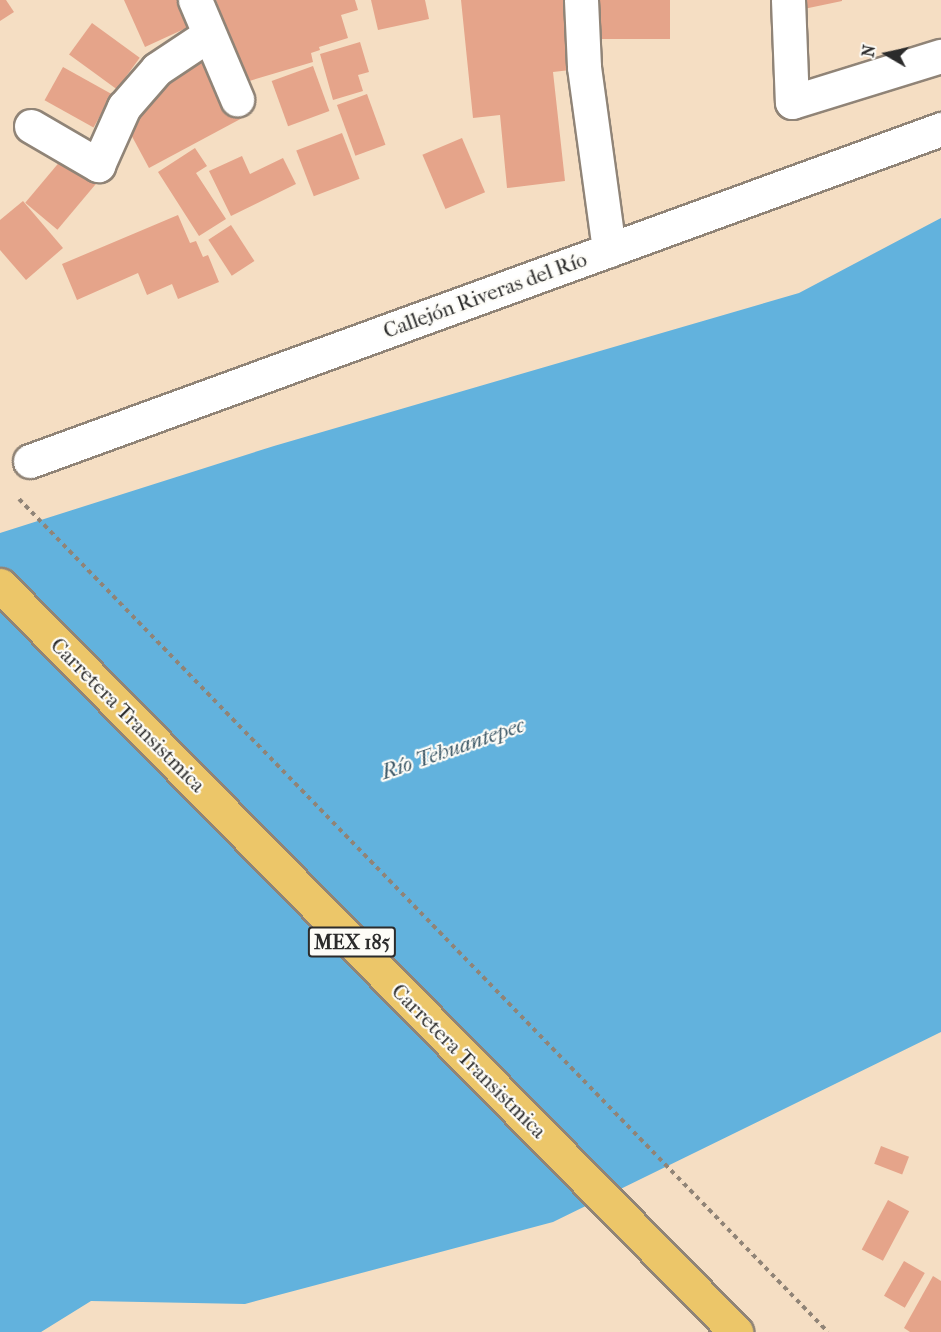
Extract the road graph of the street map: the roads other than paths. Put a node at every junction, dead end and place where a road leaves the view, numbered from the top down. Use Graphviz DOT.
graph roads {
  1 [pos="195,0"];
  2 [pos="581,0"];
  3 [pos="788,0"];
  4 [pos="208,35"];
  5 [pos="941,56"];
  6 [pos="237,99"];
  7 [pos="32,126"];
  8 [pos="941,129"];
  9 [pos="609,250"];
  10 [pos="30,461"];
  11 [pos="0,585"];
  12 [pos="736,1332"];
  1 -- 4 [label="street"];
  2 -- 9 [label="street"];
  3 -- 5 [label="street"];
  4 -- 6 [label="street"];
  4 -- 7 [label="street"];
  8 -- 9 [label="street, Callejón Riveras del Río"];
  9 -- 10 [label="street, Callejón Riveras del Río"];
  11 -- 12 [label="main road, Carretera Transistmica / MEX 185"];
}
